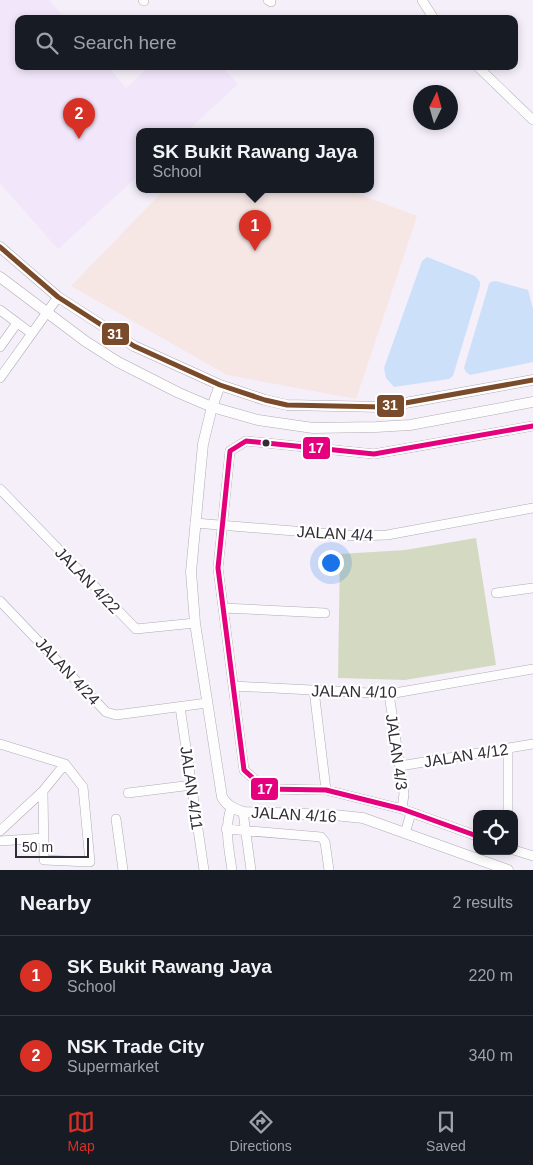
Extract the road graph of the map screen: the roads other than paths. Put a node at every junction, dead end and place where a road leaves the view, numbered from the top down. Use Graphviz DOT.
graph roads {
  1 [pos="422,0"];
  2 [pos="431,15"];
  3 [pos="481,70"];
  4 [pos="533,120"];
  5 [pos="0,247"];
  6 [pos="0,277"];
  7 [pos="58,297"];
  8 [pos="0,310"];
  9 [pos="46,313"];
  10 [pos="17,323"];
  11 [pos="32,333"];
  12 [pos="0,347"];
  13 [pos="0,378"];
  14 [pos="533,380"];
  15 [pos="220,384"];
  16 [pos="533,402"];
  17 [pos="212,407"];
  18 [pos="533,426"];
  19 [pos="0,489"];
  20 [pos="533,508"];
  21 [pos="195,523"];
  22 [pos="222,525"];
  23 [pos="533,588"];
  24 [pos="496,593"];
  25 [pos="0,601"];
  26 [pos="223,608"];
  27 [pos="325,614"];
  28 [pos="195,623"];
  29 [pos="533,669"];
  30 [pos="234,686"];
  31 [pos="314,690"];
  32 [pos="389,694"];
  33 [pos="207,703"];
  34 [pos="180,707"];
  35 [pos="0,744"];
  36 [pos="533,744"];
  37 [pos="508,749"];
  38 [pos="65,764"];
  39 [pos="400,766"];
  40 [pos="192,785"];
  41 [pos="326,790"];
  42 [pos="43,791"];
  43 [pos="128,793"];
  44 [pos="231,808"];
  45 [pos="402,809"];
  46 [pos="508,810"];
  47 [pos="243,812"];
  48 [pos="411,813"];
  49 [pos="116,819"];
  50 [pos="226,829"];
  51 [pos="245,830"];
  52 [pos="0,831"];
  53 [pos="405,833"];
  54 [pos="473,835"];
  55 [pos="44,838"];
  56 [pos="0,841"];
  57 [pos="518,851"];
  58 [pos="533,856"];
  59 [pos="123,870"];
  60 [pos="204,870"];
  61 [pos="232,870"];
  62 [pos="252,870"];
  63 [pos="330,870"];
  64 [pos="508,870"];
  1 -- 2 [label="street"];
  3 -- 4 [label="street"];
  5 -- 7 [label="street"];
  6 -- 9 [label="street"];
  7 -- 9 [label="street"];
  7 -- 15 [label="street"];
  8 -- 10 [label="street"];
  9 -- 11 [label="street"];
  9 -- 17 [label="street"];
  10 -- 11 [label="street"];
  10 -- 12 [label="street"];
  11 -- 13 [label="street"];
  14 -- 15 [label="street"];
  15 -- 17 [label="street, JALAN 4/16"];
  16 -- 17 [label="street"];
  17 -- 21 [label="street, JALAN 4/16"];
  18 -- 22 [label="street"];
  19 -- 28 [label="street, JALAN 4/22"];
  20 -- 22 [label="street, JALAN 4/4"];
  21 -- 22 [label="street, JALAN 4/4"];
  21 -- 28 [label="street, JALAN 4/16"];
  22 -- 26 [label="street"];
  23 -- 24 [label="street"];
  25 -- 34 [label="street, JALAN 4/24"];
  26 -- 27 [label="street"];
  26 -- 30 [label="street"];
  28 -- 33 [label="street, JALAN 4/16"];
  29 -- 32 [label="street, JALAN 4/10"];
  30 -- 31 [label="street, JALAN 4/10"];
  30 -- 41 [label="street"];
  31 -- 32 [label="street, JALAN 4/10"];
  31 -- 41 [label="street"];
  32 -- 39 [label="street, JALAN 4/3"];
  33 -- 34 [label="street, JALAN 4/24"];
  33 -- 44 [label="street, JALAN 4/16"];
  34 -- 40 [label="street, JALAN 4/11"];
  35 -- 38 [label="street"];
  36 -- 37 [label="street, JALAN 4/12"];
  37 -- 39 [label="street, JALAN 4/12"];
  37 -- 46 [label="street"];
  38 -- 42 [label="street"];
  38 -- 55 [label="street"];
  39 -- 45 [label="street, JALAN 4/3"];
  40 -- 43 [label="street"];
  40 -- 60 [label="street, JALAN 4/11"];
  41 -- 45 [label="street"];
  42 -- 52 [label="street"];
  42 -- 55 [label="street"];
  44 -- 47 [label="street, JALAN 4/16"];
  44 -- 50 [label="street"];
  45 -- 48 [label="street"];
  47 -- 51 [label="street"];
  47 -- 53 [label="street, JALAN 4/16"];
  48 -- 53 [label="street"];
  48 -- 54 [label="street"];
  49 -- 59 [label="street"];
  50 -- 51 [label="street"];
  50 -- 61 [label="street"];
  51 -- 62 [label="street"];
  51 -- 63 [label="street"];
  53 -- 64 [label="street, JALAN 4/16"];
  55 -- 56 [label="street"];
  57 -- 58 [label="street"];
}
